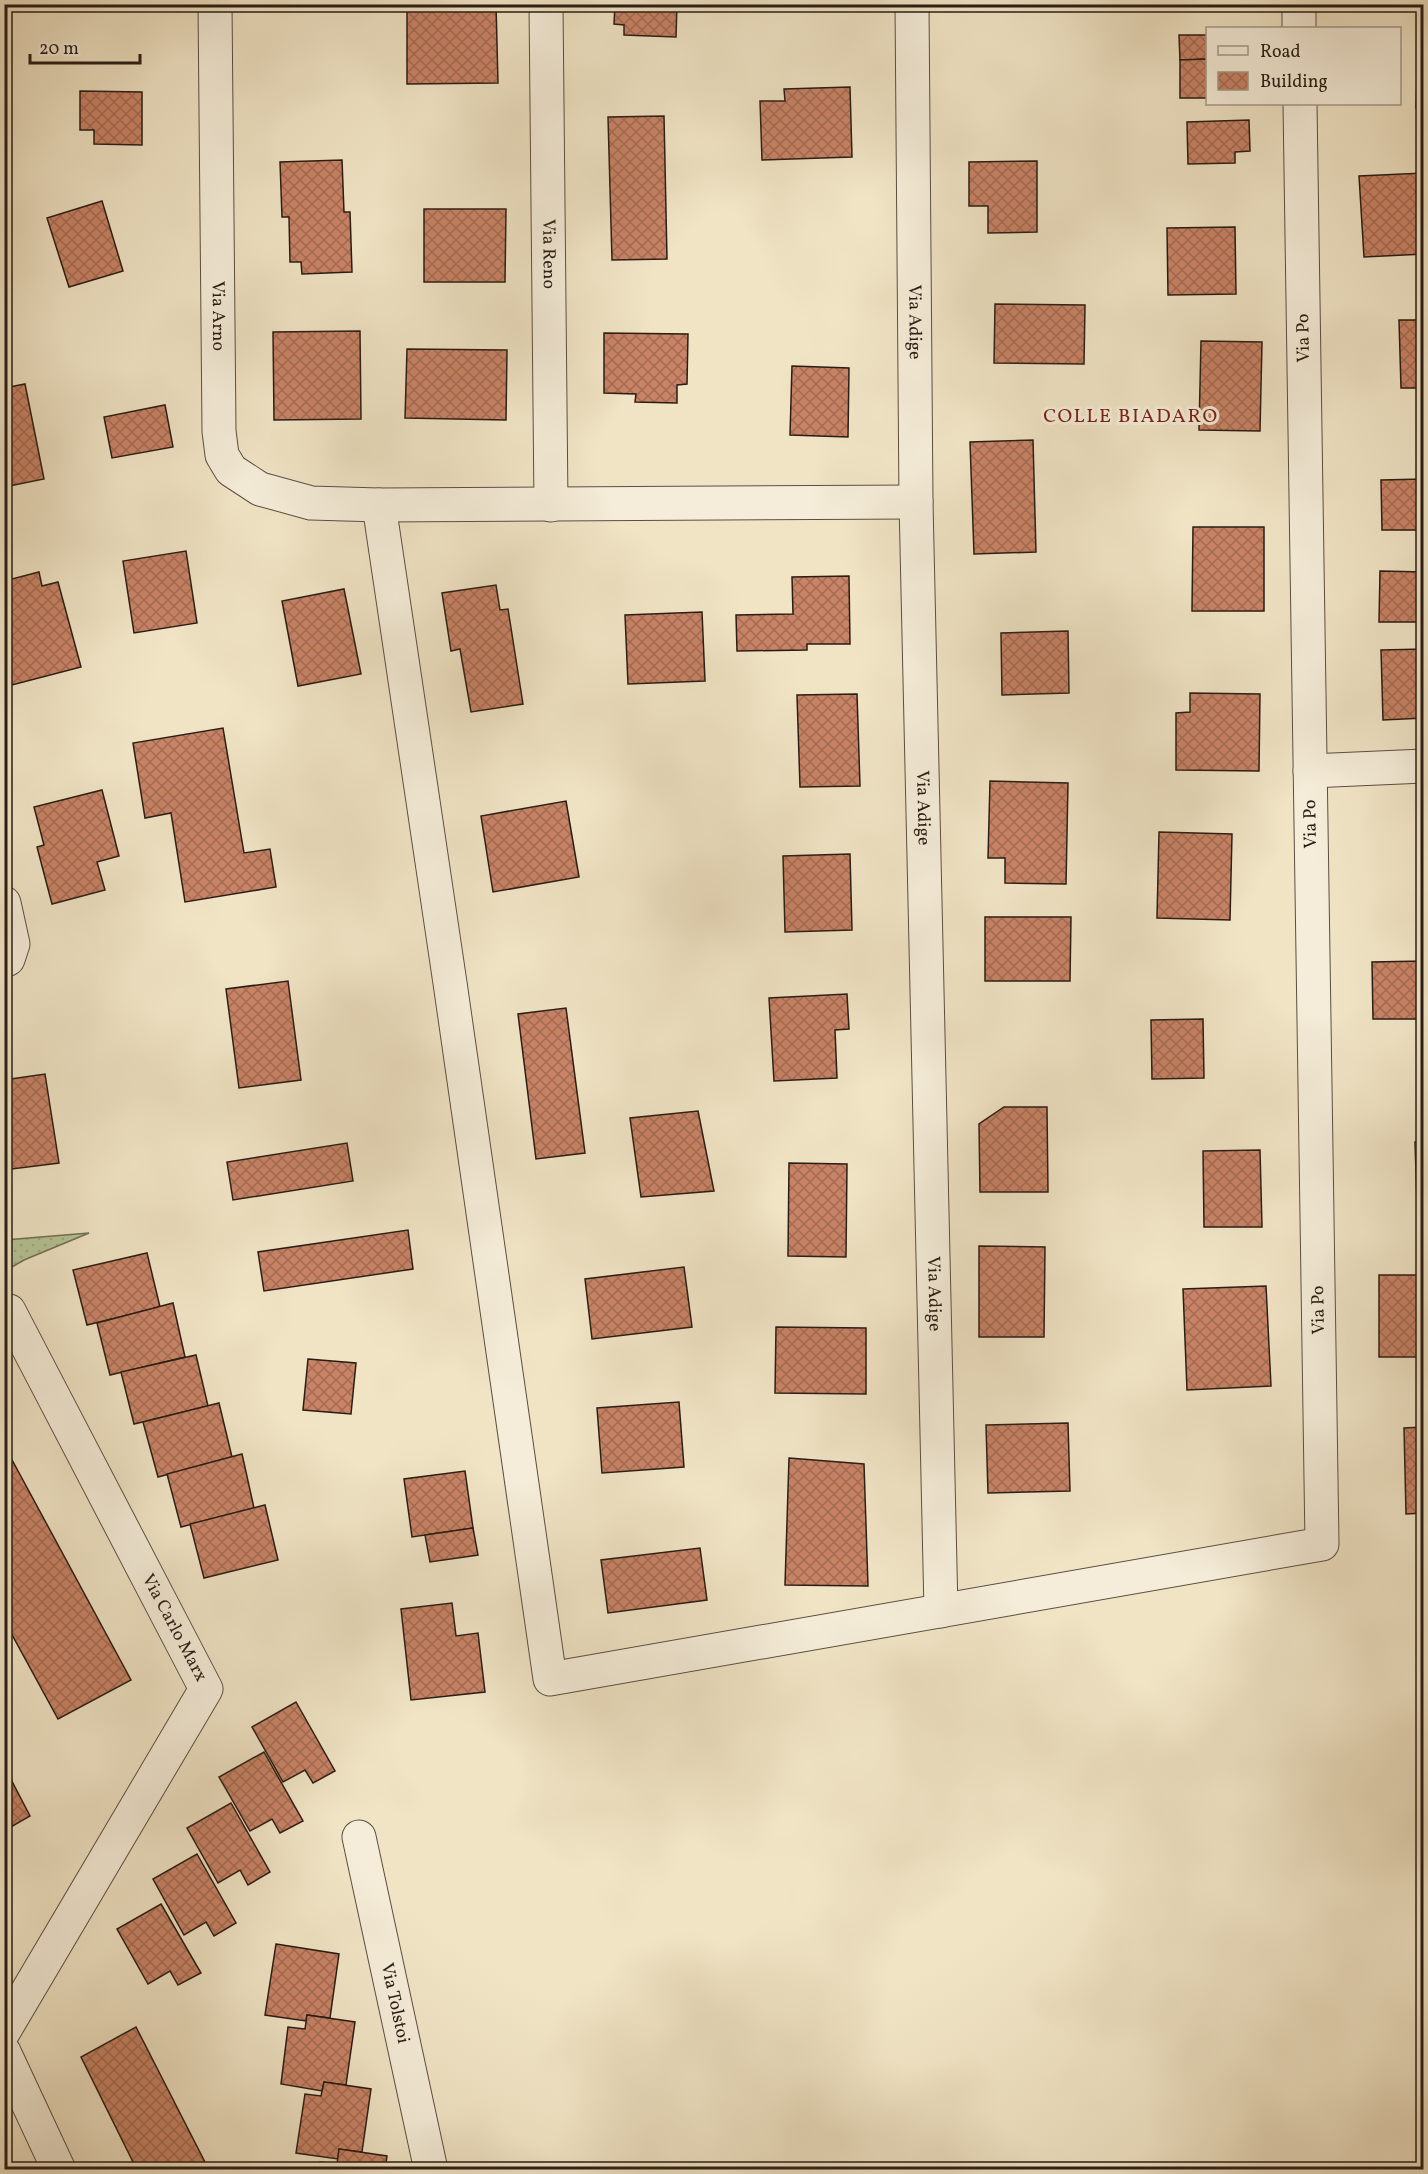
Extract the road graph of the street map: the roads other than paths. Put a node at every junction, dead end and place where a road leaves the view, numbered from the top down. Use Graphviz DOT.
graph roads {
  1 [pos="215,4"];
  2 [pos="546,4"];
  3 [pos="912,4"];
  4 [pos="1299,4"];
  5 [pos="1299,27"];
  6 [pos="1300,105"];
  7 [pos="916,502"];
  8 [pos="379,505"];
  9 [pos="551,505"];
  10 [pos="1424,766"];
  11 [pos="1310,771"];
  12 [pos="4,903"];
  13 [pos="4,961"];
  14 [pos="9,1311"];
  15 [pos="941,1611"];
  16 [pos="359,1837"];
  17 [pos="4,2031"];
  18 [pos="4,2052"];
  19 [pos="59,2169"];
  20 [pos="431,2169"];
  1 -- 8 [label="street, Via Arno"];
  2 -- 9 [label="street, Via Reno"];
  3 -- 7 [label="street, Via Adige"];
  4 -- 5 [label="street"];
  6 -- 11 [label="street, Via Po"];
  7 -- 9 [label="street, Via Arno"];
  7 -- 15 [label="street, Via Adige"];
  8 -- 9 [label="street, Via Arno"];
  8 -- 15 [label="street"];
  10 -- 11 [label="street"];
  11 -- 15 [label="street, Via Po"];
  12 -- 13 [label="street"];
  14 -- 17 [label="street, Via Carlo Marx"];
  16 -- 20 [label="street, Via Tolstoi"];
  18 -- 19 [label="street"];
}
